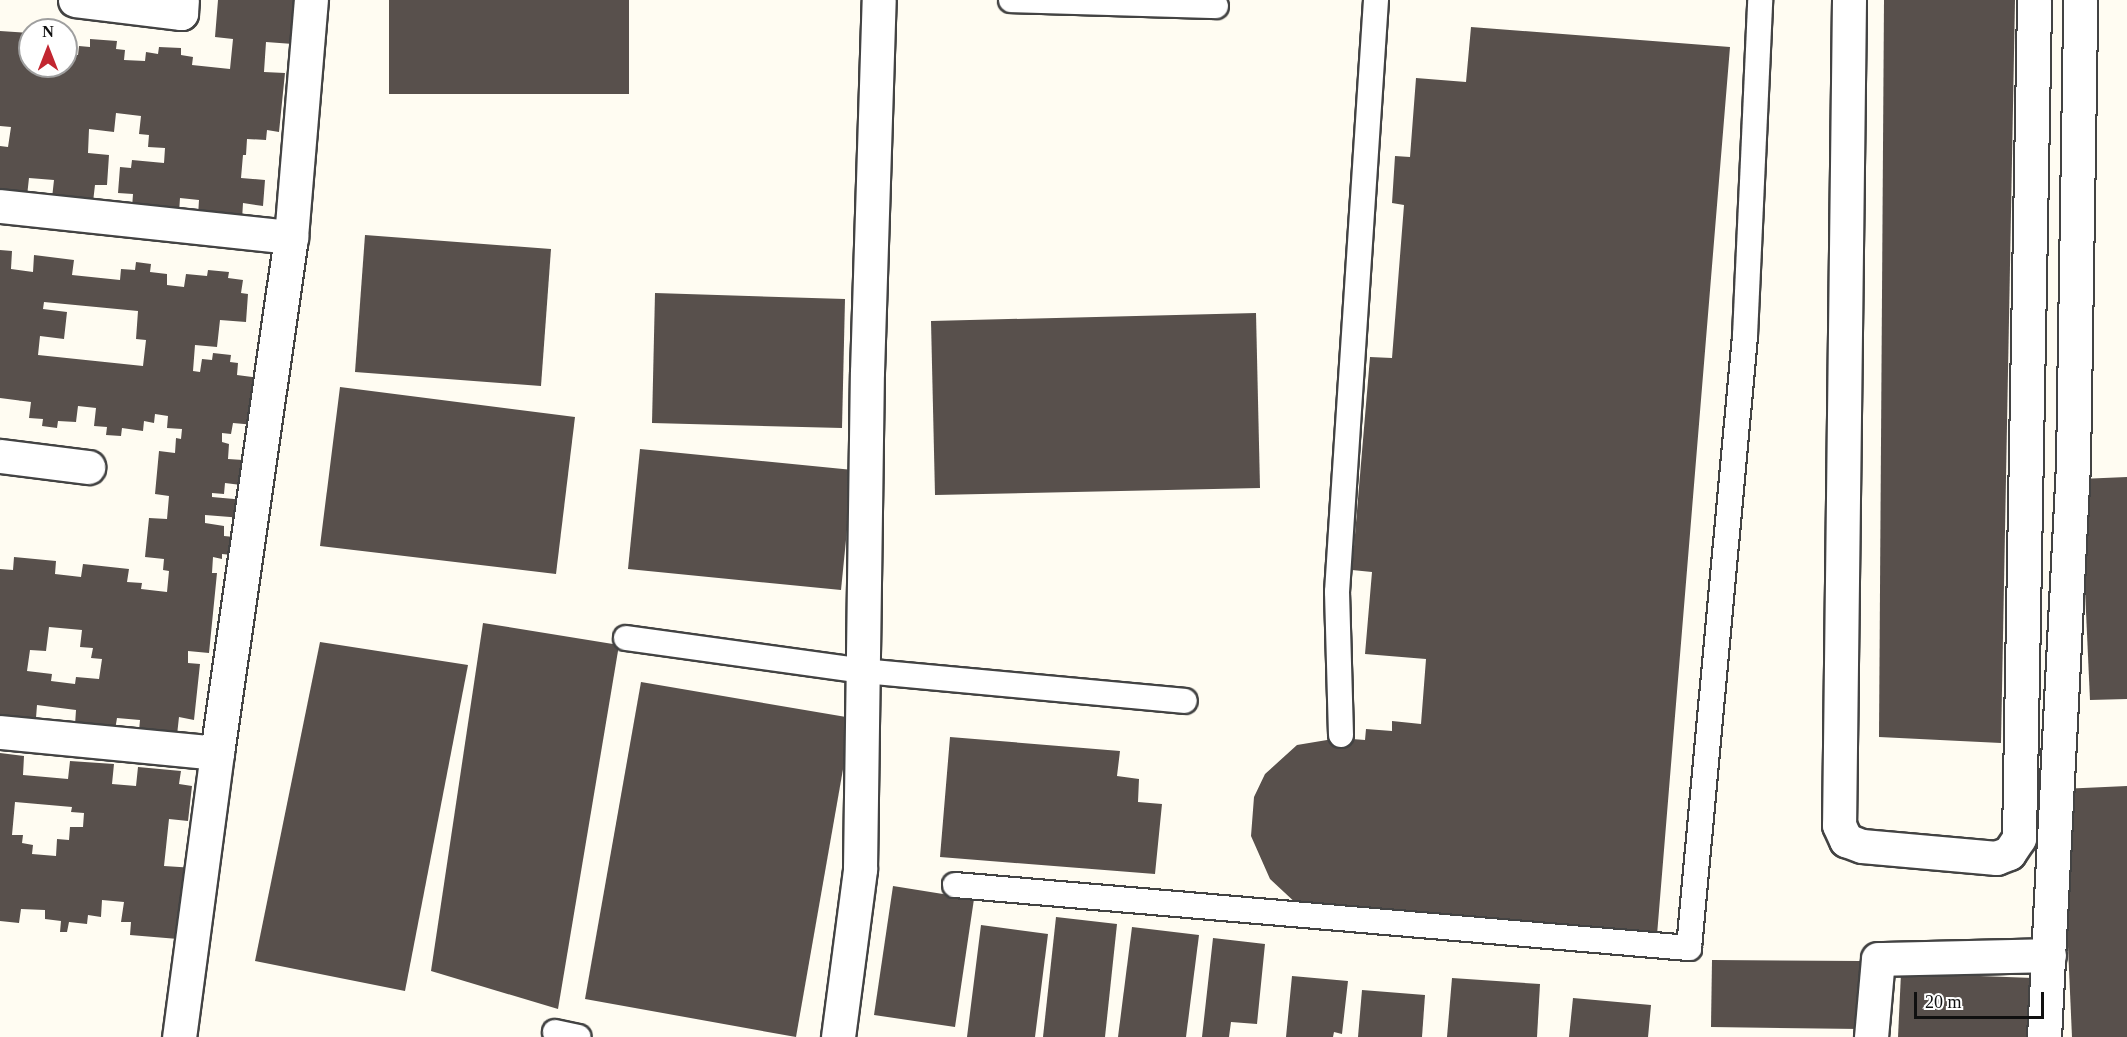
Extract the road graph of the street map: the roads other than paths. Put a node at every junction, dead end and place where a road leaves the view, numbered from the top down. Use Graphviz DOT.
graph roads {
  1 [pos="75,0"];
  2 [pos="182,0"];
  3 [pos="311,0"];
  4 [pos="879,0"];
  5 [pos="1011,0"];
  6 [pos="1376,0"];
  7 [pos="1760,0"];
  8 [pos="1849,0"];
  9 [pos="2034,0"];
  10 [pos="2080,0"];
  11 [pos="1216,6"];
  12 [pos="0,206"];
  13 [pos="291,237"];
  14 [pos="0,456"];
  15 [pos="88,467"];
  16 [pos="626,638"];
  17 [pos="863,671"];
  18 [pos="1185,701"];
  19 [pos="0,732"];
  20 [pos="1341,735"];
  21 [pos="217,753"];
  22 [pos="955,885"];
  23 [pos="2049,955"];
  24 [pos="179,1037"];
  25 [pos="838,1037"];
  26 [pos="1871,1037"];
  27 [pos="2044,1037"];
  1 -- 2 [label="street"];
  3 -- 13 [label="street"];
  4 -- 17 [label="street"];
  5 -- 11 [label="lane"];
  6 -- 20 [label="lane"];
  7 -- 22 [label="lane"];
  8 -- 9 [label="street"];
  10 -- 23 [label="street"];
  12 -- 13 [label="street"];
  13 -- 21 [label="street"];
  14 -- 15 [label="street"];
  16 -- 17 [label="lane"];
  17 -- 18 [label="lane"];
  17 -- 25 [label="street"];
  19 -- 21 [label="street"];
  21 -- 24 [label="street"];
  23 -- 26 [label="street"];
  23 -- 27 [label="street"];
}
